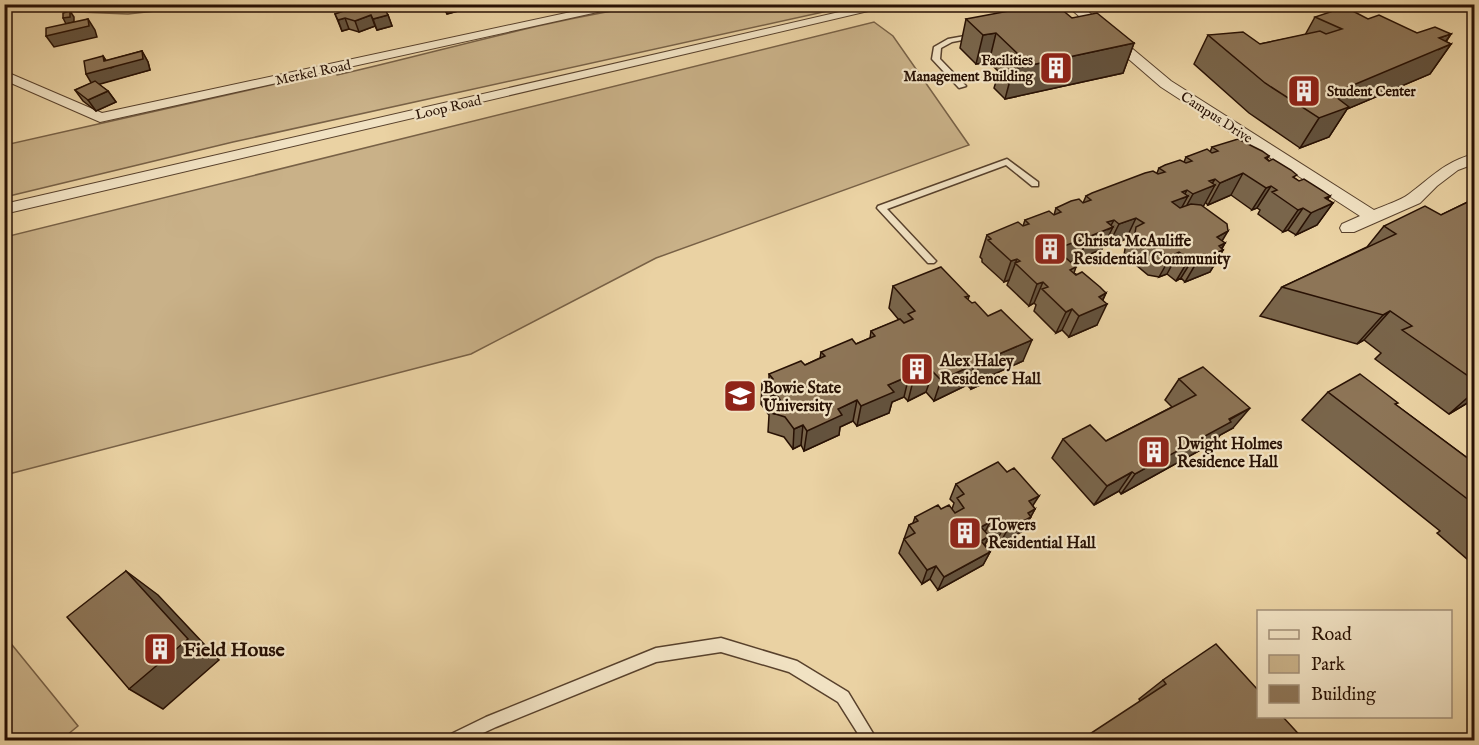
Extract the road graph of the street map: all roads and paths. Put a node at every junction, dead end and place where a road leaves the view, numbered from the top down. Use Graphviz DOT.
graph roads {
  1 [pos="628,4"];
  2 [pos="892,4"];
  3 [pos="1071,4"];
  4 [pos="983,35"];
  5 [pos="4,75"];
  6 [pos="962,86"];
  7 [pos="1474,159"];
  8 [pos="1035,184"];
  9 [pos="4,209"];
  10 [pos="1372,216"];
  11 [pos="1348,228"];
  12 [pos="931,261"];
  13 [pos="454,741"];
  14 [pos="870,741"];
  1 -- 5 [label="street, Merkel Road"];
  2 -- 9 [label="street, Loop Road"];
  3 -- 10 [label="street, Campus Drive"];
  4 -- 6 [label="lane"];
  7 -- 10 [label="street"];
  8 -- 12 [label="lane"];
  10 -- 11 [label="street"];
  13 -- 14 [label="lane"];
}
